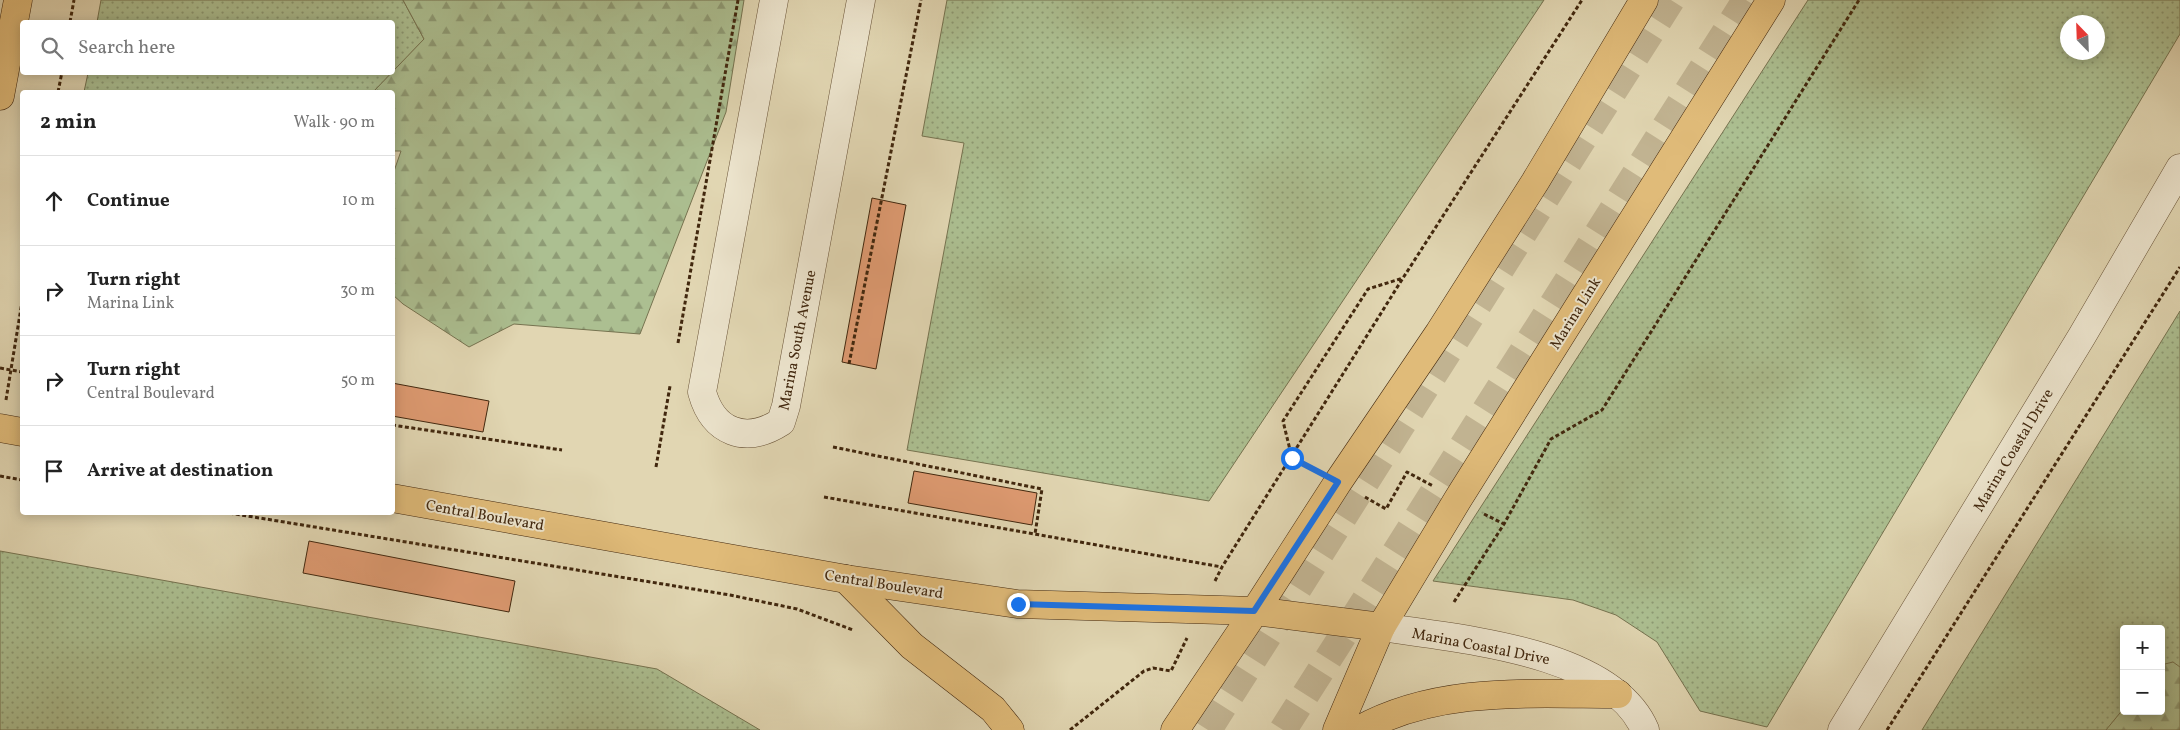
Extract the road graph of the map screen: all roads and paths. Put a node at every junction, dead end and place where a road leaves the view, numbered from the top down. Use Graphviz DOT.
graph roads {
  1 [pos="18,0"];
  2 [pos="74,0"];
  3 [pos="738,0"];
  4 [pos="774,0"];
  5 [pos="862,0"];
  6 [pos="921,0"];
  7 [pos="1582,0"];
  8 [pos="1644,0"];
  9 [pos="1771,0"];
  10 [pos="1859,0"];
  11 [pos="70,20"];
  12 [pos="61,75"];
  13 [pos="58,90"];
  14 [pos="0,96"];
  15 [pos="2180,168"];
  16 [pos="2180,267"];
  17 [pos="1403,278"];
  18 [pos="20,314"];
  19 [pos="677,350"];
  20 [pos="849,364"];
  21 [pos="0,368"];
  22 [pos="11,370"];
  23 [pos="20,372"];
  24 [pos="672,379"];
  25 [pos="395,425"];
  26 [pos="0,428"];
  27 [pos="20,432"];
  28 [pos="833,447"];
  29 [pos="562,450"];
  30 [pos="1292,458"];
  31 [pos="656,467"];
  32 [pos="0,476"];
  33 [pos="20,480"];
  34 [pos="1338,482"];
  35 [pos="824,497"];
  36 [pos="395,499"];
  37 [pos="1458,499"];
  38 [pos="241,515"];
  39 [pos="1504,524"];
  40 [pos="1035,534"];
  41 [pos="846,579"];
  42 [pos="1454,602"];
  43 [pos="1254,611"];
  44 [pos="1381,627"];
  45 [pos="857,632"];
  46 [pos="1171,670"];
  47 [pos="1618,694"];
  48 [pos="1010,730"];
  49 [pos="1070,730"];
  50 [pos="1175,730"];
  51 [pos="1337,730"];
  52 [pos="1359,730"];
  53 [pos="1645,730"];
  54 [pos="1842,730"];
  55 [pos="1887,730"];
  1 -- 14 [label="main road"];
  2 -- 11 [label="path"];
  3 -- 19 [label="path"];
  4 -- 5 [label="street, Marina South Avenue"];
  6 -- 20 [label="path"];
  7 -- 17 [label="path"];
  8 -- 34 [label="main road"];
  9 -- 37 [label="main road, Marina Link"];
  10 -- 39 [label="path"];
  12 -- 13 [label="path"];
  15 -- 54 [label="street, Marina Coastal Drive"];
  16 -- 55 [label="path"];
  17 -- 30 [label="path"];
  17 -- 30 [label="path"];
  18 -- 22 [label="path"];
  21 -- 22 [label="path"];
  22 -- 23 [label="path"];
  24 -- 31 [label="path"];
  25 -- 29 [label="path"];
  26 -- 27 [label="main road"];
  28 -- 40 [label="path"];
  30 -- 34 [label="path"];
  30 -- 40 [label="path"];
  32 -- 33 [label="path"];
  34 -- 37 [label="path"];
  34 -- 43 [label="main road"];
  35 -- 40 [label="path"];
  36 -- 41 [label="main road, Central Boulevard"];
  37 -- 39 [label="path"];
  37 -- 44 [label="main road, Marina Link"];
  38 -- 45 [label="path"];
  39 -- 42 [label="path"];
  41 -- 43 [label="main road, Central Boulevard"];
  41 -- 48 [label="main road"];
  43 -- 44 [label="main road, Central Boulevard"];
  43 -- 50 [label="main road"];
  44 -- 47 [label="street, Marina Coastal Drive"];
  44 -- 51 [label="main road, Marina Link"];
  46 -- 49 [label="path"];
  47 -- 52 [label="main road"];
  47 -- 53 [label="street, Marina Coastal Drive"];
}
